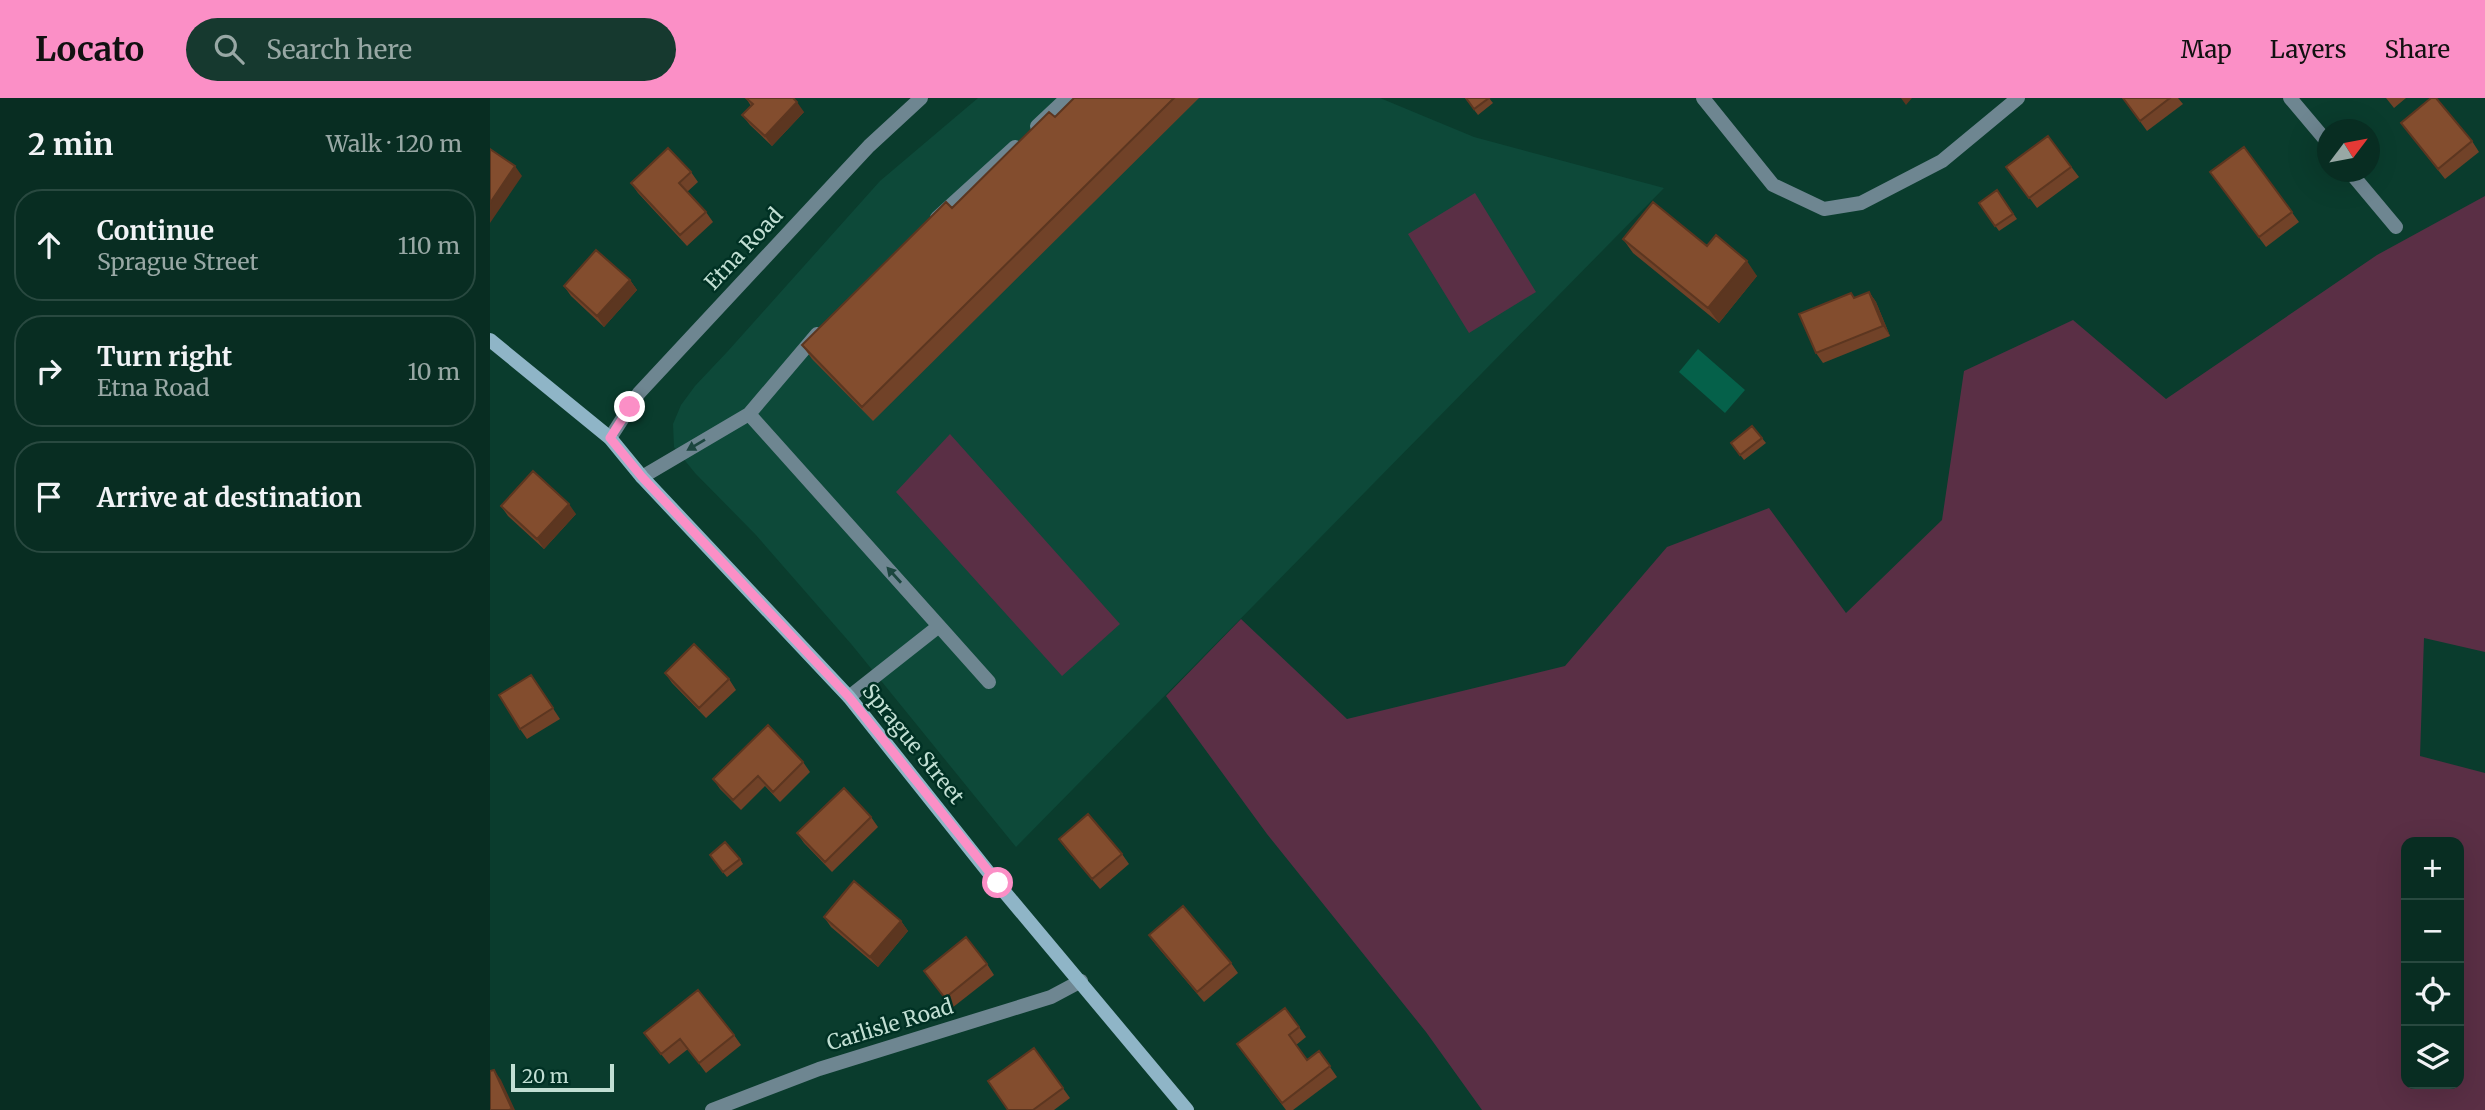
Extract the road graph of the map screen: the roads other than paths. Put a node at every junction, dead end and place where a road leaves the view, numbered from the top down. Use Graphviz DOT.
graph roads {
  1 [pos="921,98"];
  2 [pos="1067,98"];
  3 [pos="1703,98"];
  4 [pos="2018,98"];
  5 [pos="2290,98"];
  6 [pos="2317,130"];
  7 [pos="2358,182"];
  8 [pos="2396,227"];
  9 [pos="926,229"];
  10 [pos="826,323"];
  11 [pos="490,340"];
  12 [pos="749,414"];
  13 [pos="610,438"];
  14 [pos="642,477"];
  15 [pos="939,626"];
  16 [pos="989,682"];
  17 [pos="849,697"];
  18 [pos="1081,981"];
  19 [pos="712,1110"];
  20 [pos="1187,1110"];
  1 -- 13 [label="street, Etna Road"];
  2 -- 9 [label="street"];
  3 -- 4 [label="street"];
  5 -- 6 [label="street"];
  7 -- 8 [label="street"];
  10 -- 12 [label="street"];
  11 -- 13 [label="main road, Sprague Street"];
  12 -- 14 [label="street, one-way"];
  15 -- 12 [label="street, one-way"];
  13 -- 14 [label="main road, Sprague Street"];
  14 -- 17 [label="main road, Sprague Street"];
  15 -- 16 [label="street"];
  15 -- 17 [label="street"];
  17 -- 18 [label="main road, Sprague Street"];
  18 -- 19 [label="street, Carlisle Road"];
  18 -- 20 [label="main road, Sprague Street"];
}
